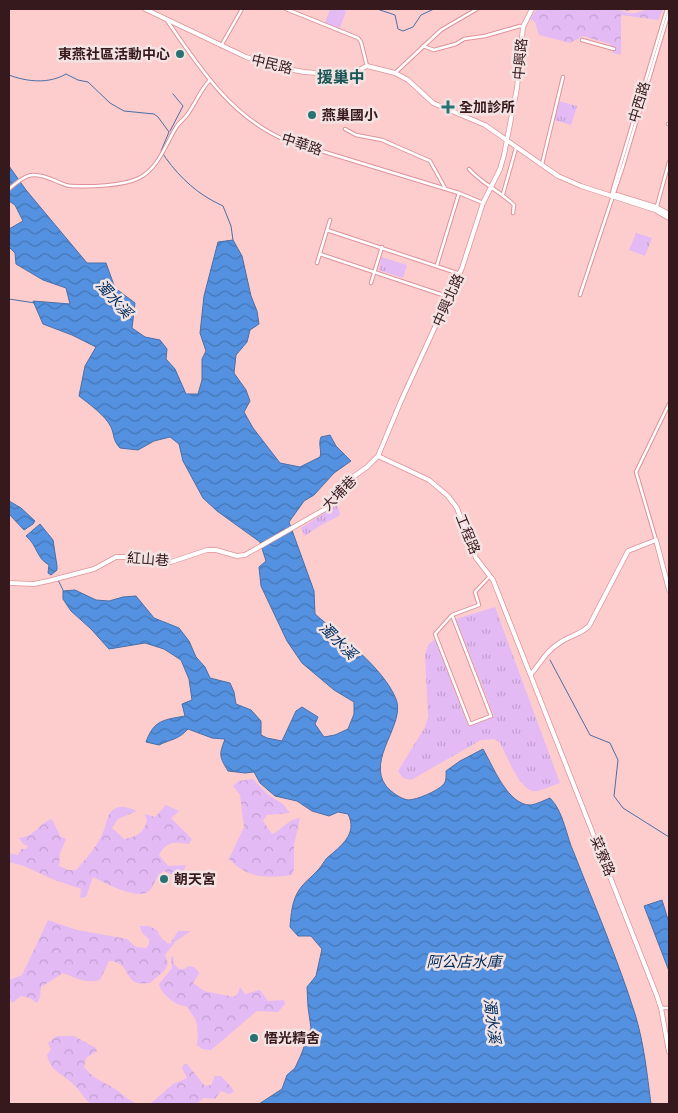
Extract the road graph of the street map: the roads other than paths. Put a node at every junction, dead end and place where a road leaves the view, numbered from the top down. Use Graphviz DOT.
graph roads {
  1 [pos="145,9"];
  2 [pos="286,9"];
  3 [pos="478,9"];
  4 [pos="530,9"];
  5 [pos="241,10"];
  6 [pos="668,10"];
  7 [pos="165,18"];
  8 [pos="523,27"];
  9 [pos="582,40"];
  10 [pos="221,46"];
  11 [pos="423,46"];
  12 [pos="614,49"];
  13 [pos="367,66"];
  14 [pos="395,73"];
  15 [pos="563,77"];
  16 [pos="210,80"];
  17 [pos="345,129"];
  18 [pos="507,140"];
  19 [pos="516,146"];
  20 [pos="669,162"];
  21 [pos="542,164"];
  22 [pos="669,167"];
  23 [pos="469,169"];
  24 [pos="491,187"];
  25 [pos="9,189"];
  26 [pos="446,190"];
  27 [pos="459,193"];
  28 [pos="503,194"];
  29 [pos="612,196"];
  30 [pos="483,203"];
  31 [pos="656,209"];
  32 [pos="513,213"];
  33 [pos="669,216"];
  34 [pos="330,220"];
  35 [pos="327,230"];
  36 [pos="382,247"];
  37 [pos="320,254"];
  38 [pos="317,263"];
  39 [pos="437,265"];
  40 [pos="375,272"];
  41 [pos="460,274"];
  42 [pos="372,283"];
  43 [pos="580,295"];
  44 [pos="450,297"];
  45 [pos="669,404"];
  46 [pos="378,456"];
  47 [pos="656,540"];
  48 [pos="257,549"];
  49 [pos="490,576"];
  50 [pos="9,583"];
  51 [pos="669,590"];
  52 [pos="452,615"];
  53 [pos="531,674"];
  54 [pos="661,1008"];
  55 [pos="669,1008"];
  56 [pos="669,1052"];
  1 -- 7 [label="street, 中民路"];
  2 -- 13 [label="street"];
  3 -- 11 [label="street"];
  4 -- 8 [label="street, 中興路"];
  5 -- 10 [label="street"];
  6 -- 29 [label="street, 中西路"];
  7 -- 10 [label="street, 中民路"];
  7 -- 16 [label="street, 中華路"];
  8 -- 11 [label="street"];
  8 -- 18 [label="street, 中興路"];
  9 -- 12 [label="street"];
  10 -- 13 [label="street, 中民路"];
  11 -- 14 [label="street"];
  13 -- 14 [label="street"];
  14 -- 18 [label="street"];
  15 -- 21 [label="street"];
  16 -- 25 [label="street"];
  16 -- 26 [label="street, 中華路"];
  17 -- 26 [label="street"];
  18 -- 19 [label="street"];
  18 -- 24 [label="street, 中興北路"];
  19 -- 21 [label="street"];
  19 -- 28 [label="street"];
  20 -- 22 [label="street"];
  21 -- 29 [label="street"];
  22 -- 31 [label="street"];
  23 -- 24 [label="street"];
  24 -- 28 [label="street"];
  24 -- 30 [label="street, 中興北路"];
  26 -- 27 [label="street, 中華路"];
  27 -- 30 [label="street, 中華路"];
  27 -- 39 [label="street"];
  28 -- 32 [label="street"];
  29 -- 31 [label="street"];
  29 -- 43 [label="street, 中西路"];
  30 -- 41 [label="street, 中興北路"];
  31 -- 33 [label="street"];
  34 -- 35 [label="street"];
  35 -- 36 [label="street"];
  35 -- 37 [label="street"];
  36 -- 39 [label="street"];
  36 -- 40 [label="street"];
  37 -- 38 [label="street"];
  37 -- 40 [label="street"];
  39 -- 41 [label="street"];
  40 -- 42 [label="street"];
  40 -- 44 [label="street"];
  41 -- 44 [label="street, 中興北路"];
  44 -- 46 [label="street, 中興北路"];
  45 -- 47 [label="street"];
  46 -- 48 [label="street, 大埔巷"];
  46 -- 49 [label="street, 工程路"];
  47 -- 51 [label="street"];
  47 -- 53 [label="street"];
  48 -- 50 [label="street, 紅山巷"];
  49 -- 52 [label="street"];
  49 -- 53 [label="street, 工程路"];
  52 -- 52 [label="street"];
  53 -- 54 [label="street, 菜寮路"];
  54 -- 55 [label="street"];
  54 -- 56 [label="street, 菜寮路"];
}
